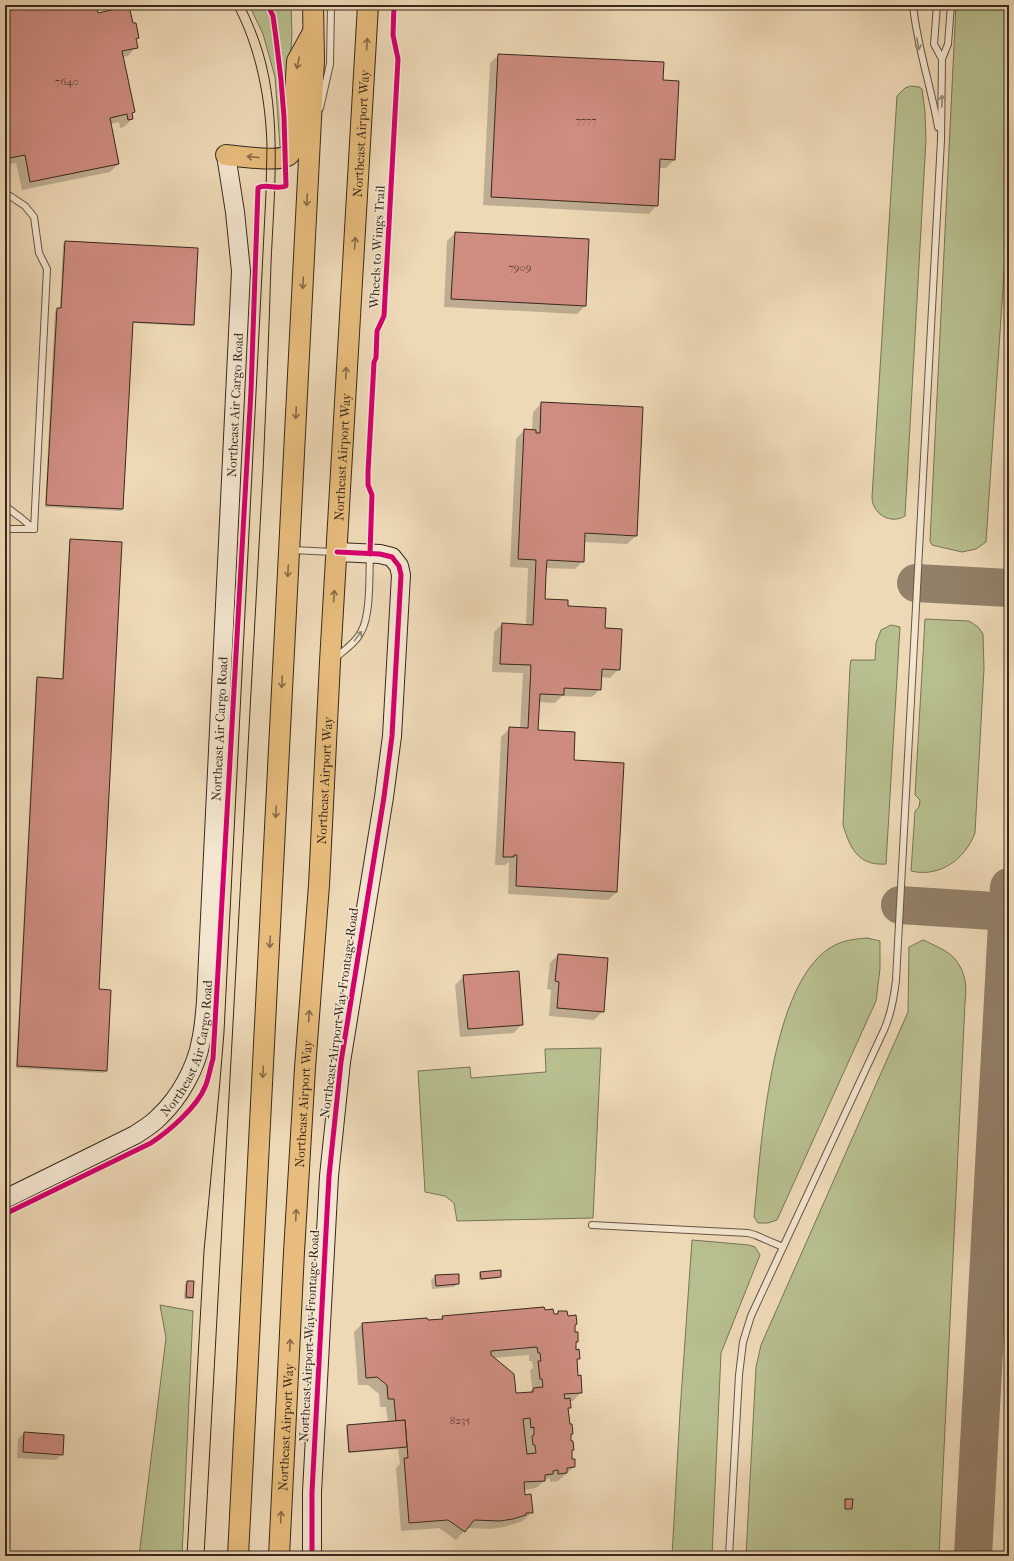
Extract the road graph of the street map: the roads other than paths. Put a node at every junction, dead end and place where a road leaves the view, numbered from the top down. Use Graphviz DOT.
graph roads {
  1 [pos="313,5"];
  2 [pos="331,5"];
  3 [pos="368,5"];
  4 [pos="913,5"];
  5 [pos="937,5"];
  6 [pos="951,5"];
  7 [pos="315,28"];
  8 [pos="942,59"];
  9 [pos="941,140"];
  10 [pos="226,155"];
  11 [pos="309,161"];
  12 [pos="5,195"];
  13 [pos="5,506"];
  14 [pos="5,529"];
  15 [pos="34,529"];
  16 [pos="289,549"];
  17 [pos="337,552"];
  18 [pos="370,554"];
  19 [pos="330,662"];
  20 [pos="5,1199"];
  21 [pos="592,1225"];
  22 [pos="783,1248"];
  23 [pos="238,1556"];
  24 [pos="279,1556"];
  25 [pos="312,1556"];
  26 [pos="729,1556"];
  1 -- 7 [label="main road"];
  2 -- 11 [label="lane"];
  17 -- 3 [label="main road, Northeast Airport Way, one-way"];
  4 -- 9 [label="lane, one-way"];
  5 -- 8 [label="lane"];
  6 -- 8 [label="lane"];
  7 -- 10 [label="main road, one-way"];
  7 -- 11 [label="main road"];
  9 -- 8 [label="lane, one-way"];
  9 -- 22 [label="lane"];
  10 -- 20 [label="street, Northeast Air Cargo Road"];
  11 -- 16 [label="main road, one-way"];
  12 -- 15 [label="lane"];
  13 -- 15 [label="lane"];
  14 -- 15 [label="lane"];
  16 -- 17 [label="lane"];
  16 -- 23 [label="main road, one-way"];
  17 -- 18 [label="street, Northeast Airport Way Frontage Road"];
  19 -- 17 [label="main road, Northeast Airport Way, one-way"];
  19 -- 18 [label="lane, one-way"];
  18 -- 25 [label="street, Northeast Airport Way Frontage Road"];
  24 -- 19 [label="main road, Northeast Airport Way, one-way"];
  21 -- 22 [label="lane"];
  22 -- 26 [label="lane"];
}
